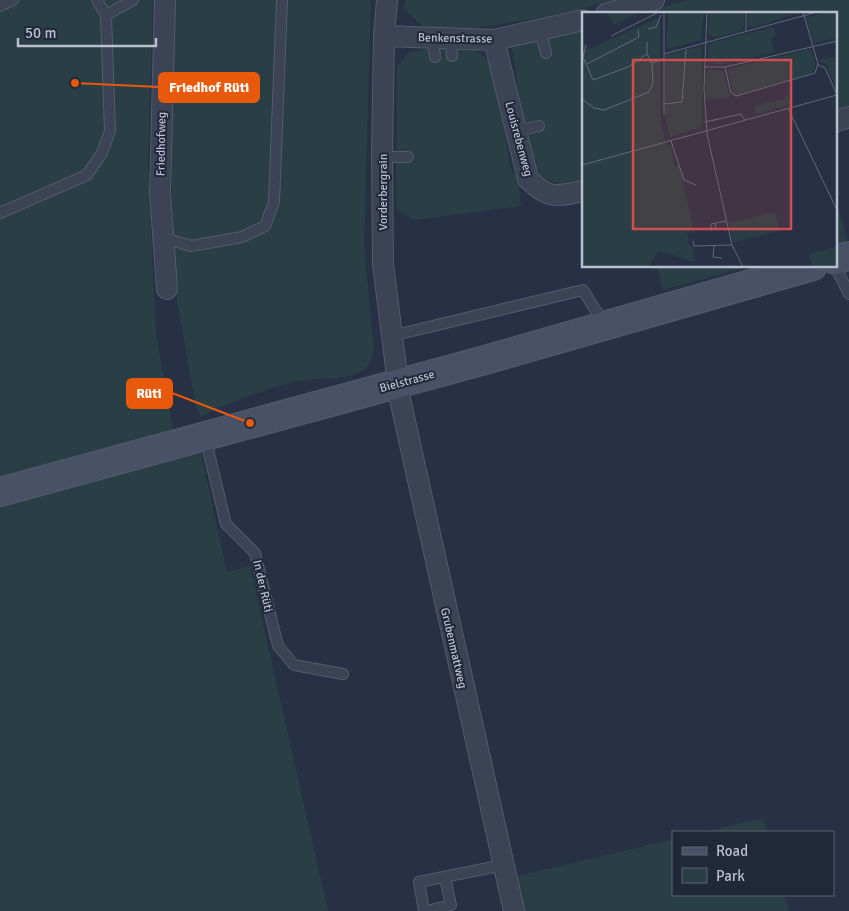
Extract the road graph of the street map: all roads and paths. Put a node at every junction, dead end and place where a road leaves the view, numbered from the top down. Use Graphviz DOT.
graph roads {
  1 [pos="14,0"];
  2 [pos="97,0"];
  3 [pos="133,0"];
  4 [pos="165,0"];
  5 [pos="282,0"];
  6 [pos="387,0"];
  7 [pos="654,0"];
  8 [pos="0,6"];
  9 [pos="616,10"];
  10 [pos="106,14"];
  11 [pos="582,20"];
  12 [pos="540,30"];
  13 [pos="384,36"];
  14 [pos="494,40"];
  15 [pos="546,53"];
  16 [pos="849,117"];
  17 [pos="836,122"];
  18 [pos="539,126"];
  19 [pos="516,130"];
  20 [pos="382,157"];
  21 [pos="408,157"];
  22 [pos="582,190"];
  23 [pos="0,214"];
  24 [pos="164,238"];
  25 [pos="849,256"];
  26 [pos="836,260"];
  27 [pos="806,268"];
  28 [pos="836,268"];
  29 [pos="167,289"];
  30 [pos="849,294"];
  31 [pos="605,326"];
  32 [pos="391,336"];
  33 [pos="398,384"];
  34 [pos="205,436"];
  35 [pos="0,492"];
  36 [pos="343,674"];
  37 [pos="504,865"];
  38 [pos="445,878"];
  39 [pos="425,911"];
  40 [pos="514,911"];
  1 -- 8 [label="lane"];
  2 -- 10 [label="lane"];
  3 -- 10 [label="lane"];
  4 -- 24 [label="street, Friedhofweg"];
  5 -- 24 [label="lane"];
  6 -- 13 [label="street, Vorderbergrain"];
  7 -- 9 [label="street"];
  10 -- 23 [label="lane"];
  11 -- 12 [label="street, Benkenstrasse"];
  12 -- 14 [label="street, Benkenstrasse"];
  12 -- 15 [label="lane"];
  13 -- 14 [label="street, Benkenstrasse"];
  13 -- 20 [label="street, Vorderbergrain"];
  14 -- 19 [label="street, Louisrebenweg"];
  16 -- 17 [label="street"];
  18 -- 19 [label="lane"];
  19 -- 22 [label="street, Louisrebenweg"];
  20 -- 21 [label="lane"];
  20 -- 32 [label="street, Vorderbergrain"];
  24 -- 29 [label="street, Friedhofweg"];
  25 -- 26 [label="main road"];
  27 -- 31 [label="main road, Bielstrasse"];
  28 -- 30 [label="lane"];
  31 -- 32 [label="lane"];
  31 -- 33 [label="main road, Bielstrasse"];
  32 -- 33 [label="street, Vorderbergrain"];
  33 -- 34 [label="main road, Bielstrasse"];
  33 -- 37 [label="street, Grubenmattweg"];
  34 -- 35 [label="main road, Bielstrasse"];
  34 -- 36 [label="lane, In der Rüti"];
  37 -- 38 [label="lane"];
  37 -- 40 [label="street, Grubenmattweg"];
  38 -- 39 [label="lane"];
  38 -- 39 [label="lane"];
}
